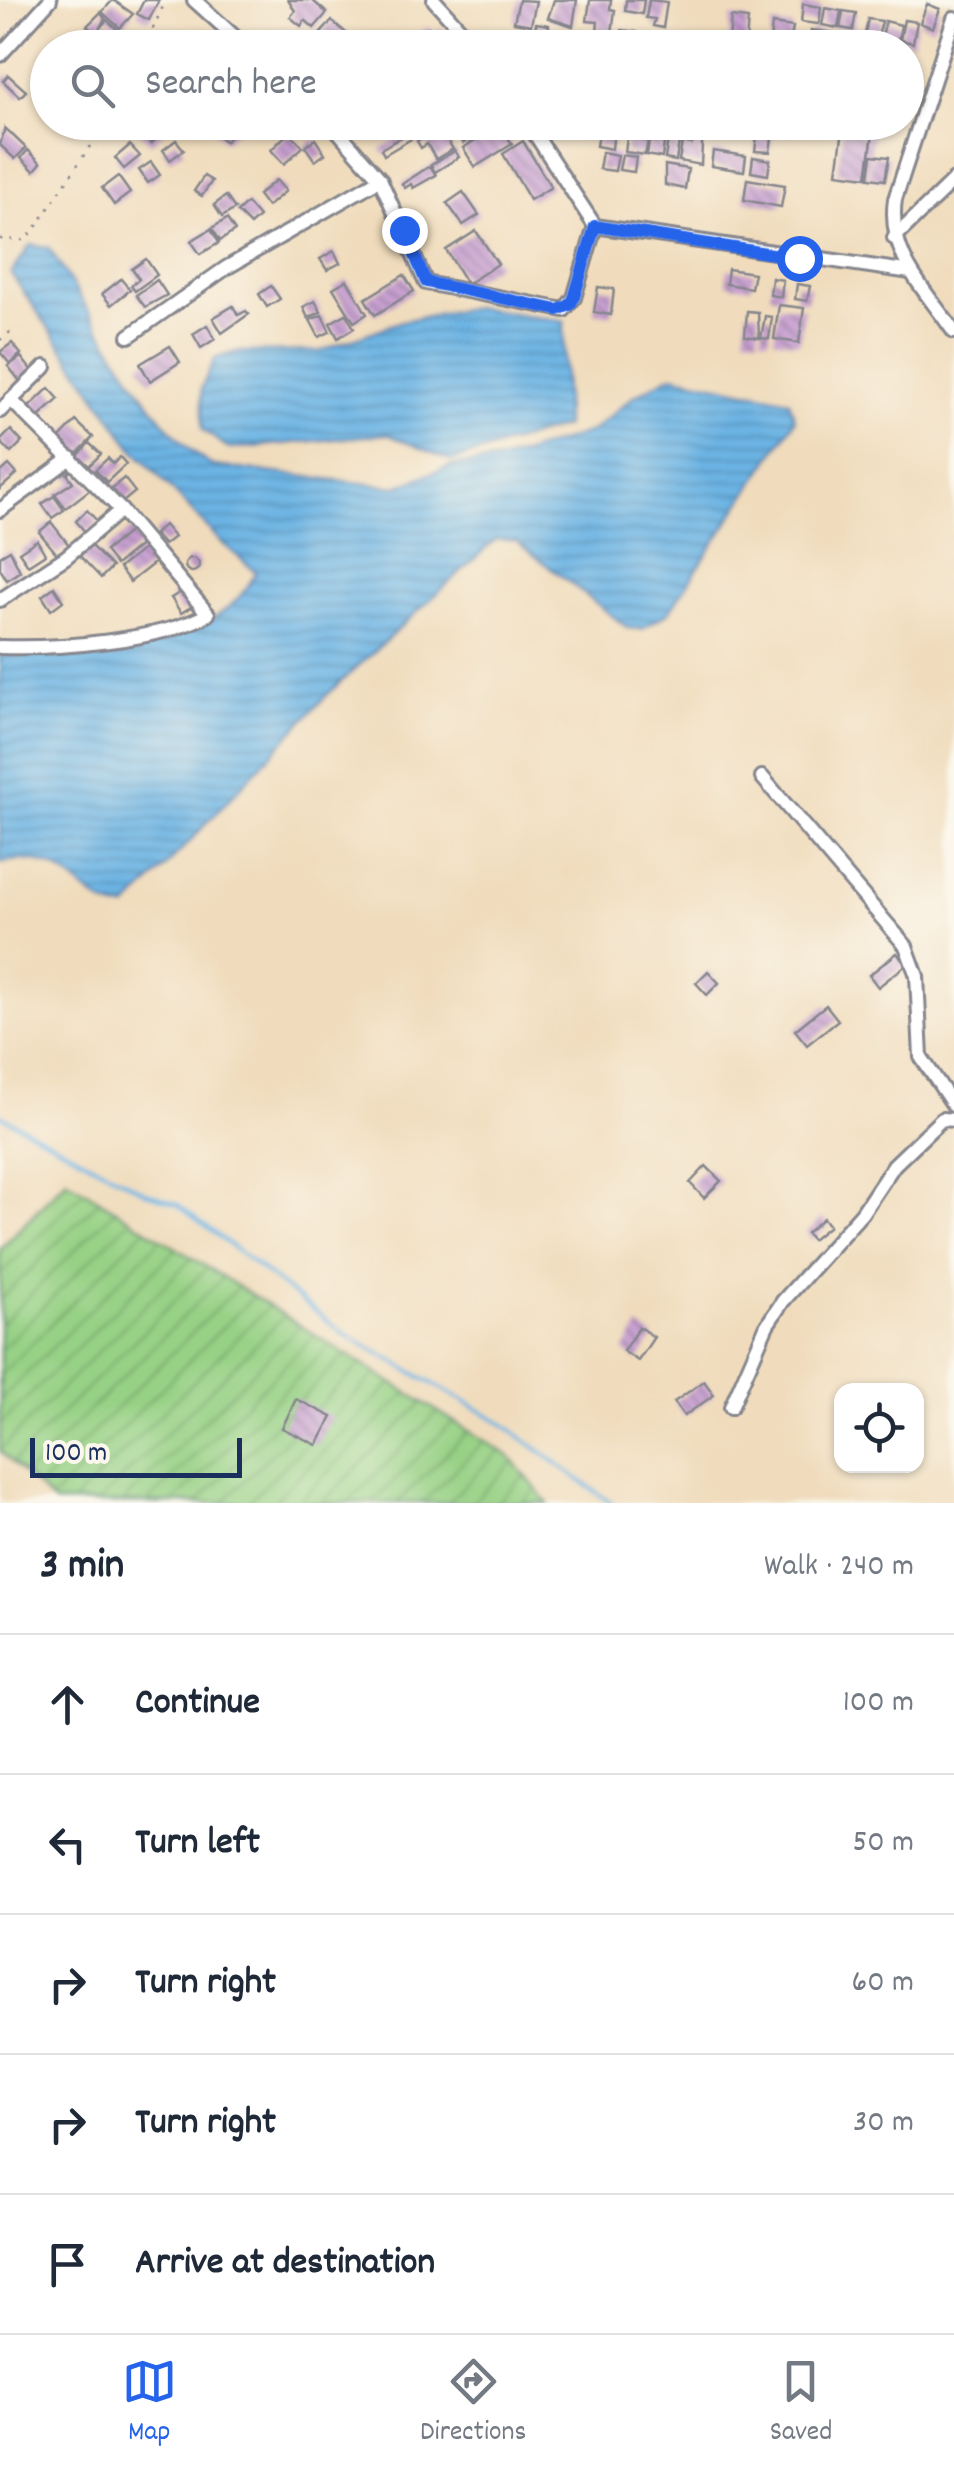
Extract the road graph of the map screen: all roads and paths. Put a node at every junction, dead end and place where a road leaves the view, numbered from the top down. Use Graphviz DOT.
graph roads {
  1 [pos="50,0"];
  2 [pos="166,0"];
  3 [pos="194,0"];
  4 [pos="434,0"];
  5 [pos="954,18"];
  6 [pos="152,30"];
  7 [pos="227,30"];
  8 [pos="461,30"];
  9 [pos="0,56"];
  10 [pos="924,92"];
  11 [pos="94,140"];
  12 [pos="346,140"];
  13 [pos="540,140"];
  14 [pos="908,140"];
  15 [pos="380,179"];
  16 [pos="954,180"];
  17 [pos="595,226"];
  18 [pos="894,238"];
  19 [pos="0,239"];
  20 [pos="911,272"];
  21 [pos="14,328"];
  22 [pos="954,332"];
  23 [pos="129,336"];
  24 [pos="0,340"];
  25 [pos="45,367"];
  26 [pos="11,400"];
  27 [pos="0,410"];
  28 [pos="71,458"];
  29 [pos="0,510"];
  30 [pos="121,510"];
  31 [pos="0,600"];
  32 [pos="0,647"];
  33 [pos="762,777"];
  34 [pos="954,1106"];
  35 [pos="954,1120"];
  36 [pos="732,1408"];
  1 -- 9 [label="street"];
  2 -- 6 [label="path"];
  3 -- 7 [label="street"];
  4 -- 8 [label="street"];
  5 -- 10 [label="street"];
  11 -- 19 [label="path"];
  12 -- 15 [label="street"];
  13 -- 17 [label="street"];
  14 -- 18 [label="street"];
  15 -- 17 [label="street"];
  15 -- 23 [label="street"];
  16 -- 18 [label="street"];
  17 -- 20 [label="street"];
  18 -- 20 [label="street"];
  20 -- 22 [label="street"];
  21 -- 24 [label="path"];
  25 -- 26 [label="street"];
  26 -- 27 [label="street"];
  26 -- 28 [label="street"];
  28 -- 29 [label="street"];
  28 -- 30 [label="street"];
  30 -- 31 [label="street"];
  30 -- 32 [label="street"];
  33 -- 34 [label="street"];
  35 -- 36 [label="street"];
}
